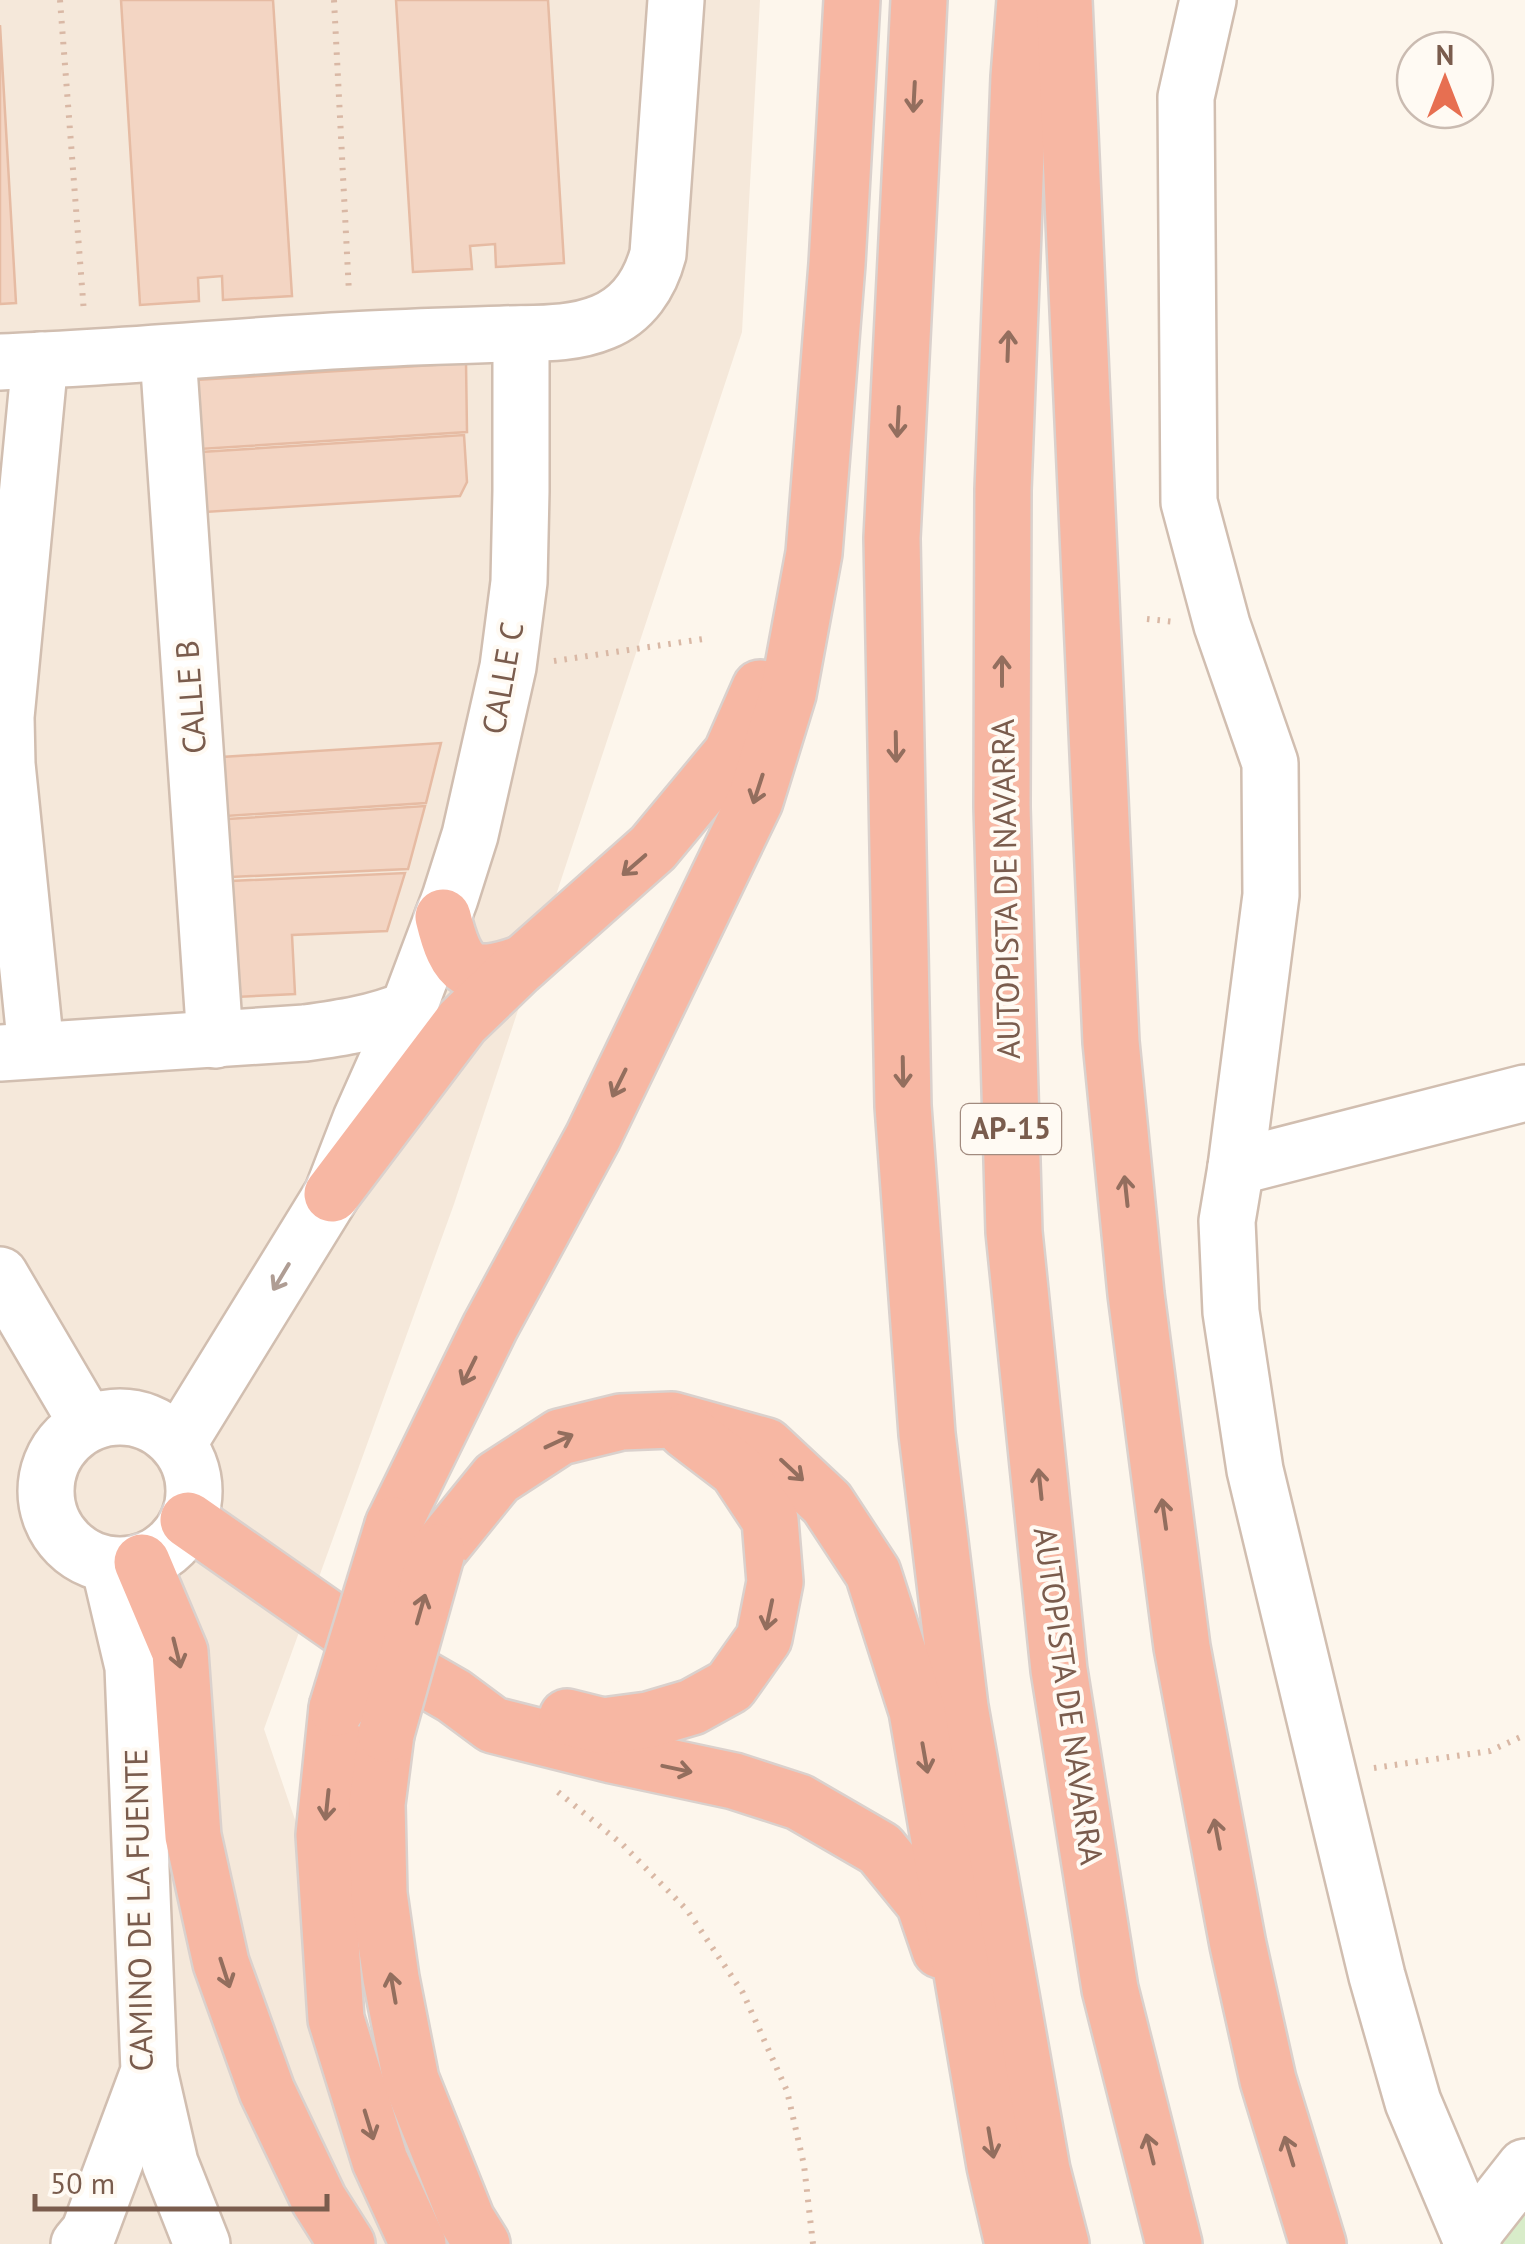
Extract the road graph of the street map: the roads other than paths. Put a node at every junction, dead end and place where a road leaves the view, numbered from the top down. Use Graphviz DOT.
graph roads {
  1 [pos="676,0"];
  2 [pos="830,0"];
  3 [pos="852,0"];
  4 [pos="919,0"];
  5 [pos="1025,0"];
  6 [pos="1064,0"];
  7 [pos="1208,0"];
  8 [pos="520,334"];
  9 [pos="168,354"];
  10 [pos="42,360"];
  11 [pos="17,418"];
  12 [pos="8,613"];
  13 [pos="443,917"];
  14 [pos="524,963"];
  15 [pos="408,1009"];
  16 [pos="215,1040"];
  17 [pos="18,1052"];
  18 [pos="1525,1093"];
  19 [pos="1236,1167"];
  20 [pos="332,1194"];
  21 [pos="0,1275"];
  22 [pos="672,1420"];
  23 [pos="87,1423"];
  24 [pos="178,1444"];
  25 [pos="22,1499"];
  26 [pos="188,1520"];
  27 [pos="415,1538"];
  28 [pos="125,1564"];
  29 [pos="454,1696"];
  30 [pos="975,2047"];
  31 [pos="149,2072"];
  32 [pos="1525,2167"];
  33 [pos="1471,2241"];
  34 [pos="78,2244"];
  35 [pos="202,2244"];
  36 [pos="347,2244"];
  37 [pos="418,2244"];
  38 [pos="482,2244"];
  39 [pos="1014,2244"];
  40 [pos="1061,2244"];
  41 [pos="1174,2244"];
  42 [pos="1318,2244"];
  1 -- 8 [label="street"];
  2 -- 14 [label="highway, one-way"];
  3 -- 27 [label="highway, one-way"];
  4 -- 40 [label="highway, one-way"];
  41 -- 5 [label="highway, AUTOPISTA DE NAVARRA / AP-15, one-way"];
  42 -- 6 [label="highway, one-way"];
  7 -- 19 [label="street"];
  8 -- 9 [label="street"];
  8 -- 13 [label="street, CALLE C"];
  9 -- 10 [label="street"];
  9 -- 16 [label="street, CALLE B"];
  10 -- 11 [label="street"];
  11 -- 12 [label="street"];
  12 -- 17 [label="street"];
  13 -- 14 [label="highway"];
  13 -- 15 [label="street, CALLE C"];
  14 -- 20 [label="highway"];
  15 -- 16 [label="street"];
  15 -- 20 [label="street, CALLE C"];
  16 -- 17 [label="street"];
  18 -- 19 [label="street"];
  19 -- 33 [label="street"];
  20 -- 24 [label="street, CALLE C, one-way"];
  21 -- 23 [label="street"];
  27 -- 22 [label="highway, one-way"];
  22 -- 29 [label="highway, one-way"];
  22 -- 30 [label="highway, one-way"];
  23 -- 24 [label="street"];
  23 -- 25 [label="street"];
  24 -- 26 [label="street"];
  25 -- 28 [label="street"];
  26 -- 28 [label="street"];
  26 -- 29 [label="highway"];
  27 -- 37 [label="highway, one-way, bridge"];
  38 -- 27 [label="highway, one-way, bridge"];
  28 -- 31 [label="street, CAMINO DE LA FUENTE"];
  28 -- 36 [label="highway, one-way"];
  29 -- 30 [label="highway, one-way"];
  30 -- 39 [label="highway, one-way"];
  31 -- 34 [label="street, CAMINO DE LA FUENTE"];
  31 -- 35 [label="street"];
  32 -- 33 [label="street"];
}
